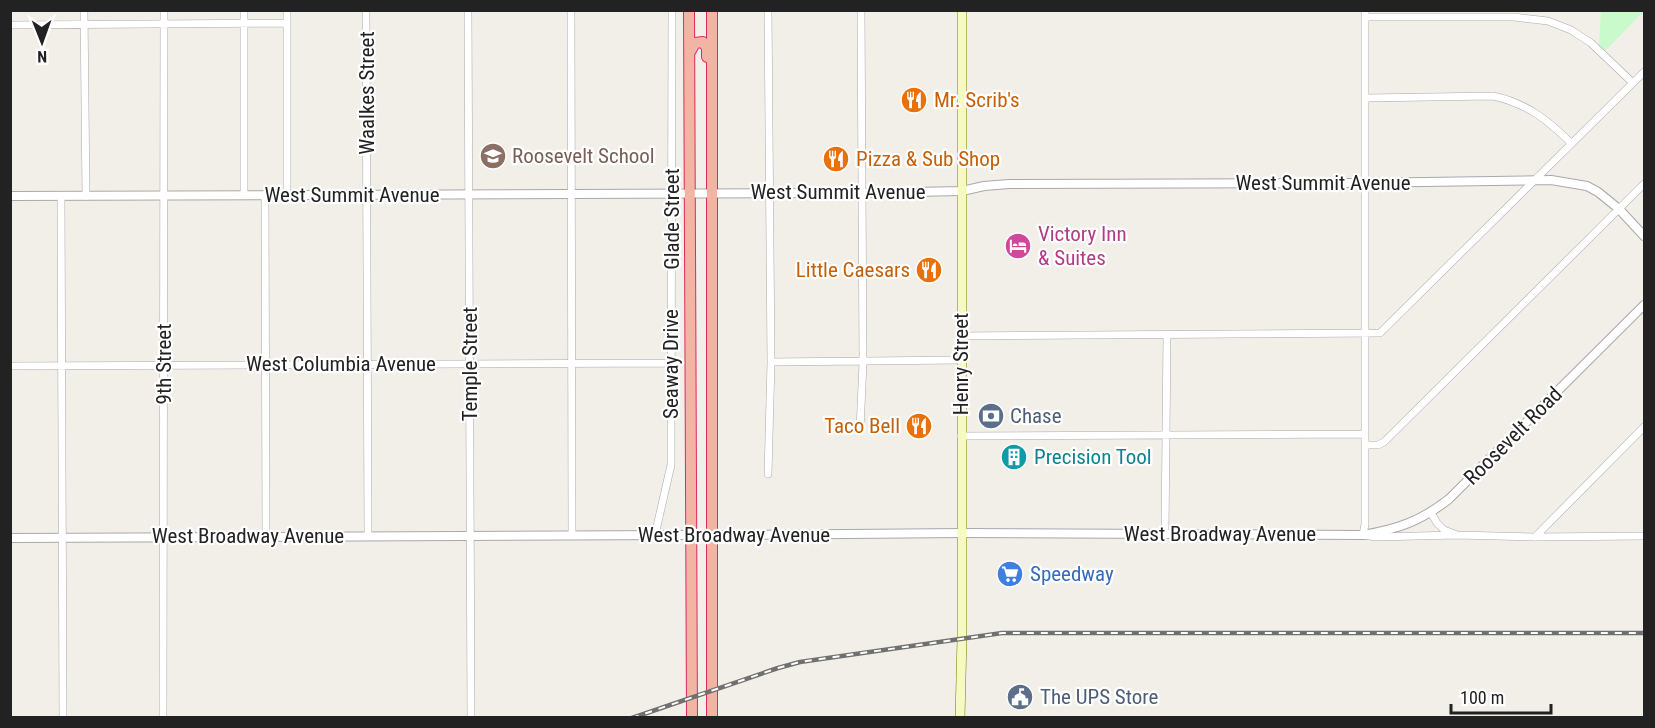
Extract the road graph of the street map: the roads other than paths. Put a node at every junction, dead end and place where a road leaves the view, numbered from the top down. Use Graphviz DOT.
graph roads {
  1 [pos="84,10"];
  2 [pos="164,10"];
  3 [pos="244,10"];
  4 [pos="287,10"];
  5 [pos="366,10"];
  6 [pos="468,10"];
  7 [pos="571,10"];
  8 [pos="672,10"];
  9 [pos="689,10"];
  10 [pos="712,10"];
  11 [pos="768,10"];
  12 [pos="861,10"];
  13 [pos="962,10"];
  14 [pos="1365,14"];
  15 [pos="287,23"];
  16 [pos="164,24"];
  17 [pos="244,24"];
  18 [pos="10,25"];
  19 [pos="84,25"];
  20 [pos="689,54"];
  21 [pos="1644,72"];
  22 [pos="1633,83"];
  23 [pos="1366,98"];
  24 [pos="1571,143"];
  25 [pos="712,171"];
  26 [pos="1534,181"];
  27 [pos="1365,183"];
  28 [pos="1644,184"];
  29 [pos="962,191"];
  30 [pos="672,193"];
  31 [pos="691,193"];
  32 [pos="713,193"];
  33 [pos="769,193"];
  34 [pos="863,193"];
  35 [pos="469,194"];
  36 [pos="571,194"];
  37 [pos="244,195"];
  38 [pos="265,195"];
  39 [pos="287,195"];
  40 [pos="368,195"];
  41 [pos="10,196"];
  42 [pos="61,196"];
  43 [pos="86,196"];
  44 [pos="164,196"];
  45 [pos="1619,209"];
  46 [pos="1644,236"];
  47 [pos="1644,305"];
  48 [pos="1365,334"];
  49 [pos="1167,335"];
  50 [pos="961,336"];
  51 [pos="712,338"];
  52 [pos="961,360"];
  53 [pos="771,362"];
  54 [pos="863,362"];
  55 [pos="671,363"];
  56 [pos="266,364"];
  57 [pos="368,364"];
  58 [pos="470,364"];
  59 [pos="572,364"];
  60 [pos="164,365"];
  61 [pos="10,366"];
  62 [pos="62,366"];
  63 [pos="1644,426"];
  64 [pos="860,430"];
  65 [pos="1365,434"];
  66 [pos="962,436"];
  67 [pos="1166,436"];
  68 [pos="1365,445"];
  69 [pos="768,474"];
  70 [pos="1431,513"];
  71 [pos="962,533"];
  72 [pos="1165,534"];
  73 [pos="572,535"];
  74 [pos="655,535"];
  75 [pos="1363,535"];
  76 [pos="1457,535"];
  77 [pos="266,536"];
  78 [pos="368,536"];
  79 [pos="470,536"];
  80 [pos="1644,536"];
  81 [pos="62,537"];
  82 [pos="164,537"];
  83 [pos="1535,537"];
  84 [pos="10,538"];
  85 [pos="63,717"];
  86 [pos="163,717"];
  87 [pos="471,717"];
  88 [pos="692,717"];
  89 [pos="712,717"];
  90 [pos="960,717"];
  1 -- 19 [label="street"];
  2 -- 16 [label="street, 9th Street"];
  3 -- 17 [label="street"];
  4 -- 15 [label="street"];
  5 -- 40 [label="street, Waalkes Street"];
  6 -- 35 [label="street, Temple Street"];
  7 -- 36 [label="street"];
  8 -- 30 [label="street, Glade Street"];
  9 -- 20 [label="highway, Seaway Drive"];
  10 -- 25 [label="highway, Seaway Drive"];
  11 -- 33 [label="street"];
  12 -- 34 [label="street"];
  13 -- 29 [label="main road, Henry Street"];
  14 -- 22 [label="street"];
  14 -- 23 [label="street"];
  15 -- 17 [label="street"];
  15 -- 39 [label="street"];
  16 -- 17 [label="street"];
  16 -- 19 [label="street"];
  16 -- 44 [label="street, 9th Street"];
  17 -- 37 [label="street"];
  18 -- 19 [label="street"];
  19 -- 43 [label="street"];
  20 -- 25 [label="highway"];
  20 -- 31 [label="highway, Seaway Drive"];
  21 -- 22 [label="street"];
  22 -- 24 [label="street"];
  23 -- 24 [label="street"];
  23 -- 27 [label="street"];
  24 -- 26 [label="street"];
  25 -- 32 [label="highway, Seaway Drive"];
  26 -- 27 [label="street, West Summit Avenue"];
  26 -- 45 [label="street, West Summit Avenue"];
  26 -- 48 [label="street"];
  27 -- 29 [label="street, West Summit Avenue"];
  27 -- 48 [label="street"];
  28 -- 45 [label="street"];
  29 -- 34 [label="street, West Summit Avenue"];
  29 -- 50 [label="main road, Henry Street"];
  30 -- 31 [label="street, West Summit Avenue"];
  30 -- 36 [label="street, West Summit Avenue"];
  30 -- 55 [label="street, Glade Street"];
  31 -- 32 [label="street, West Summit Avenue"];
  31 -- 51 [label="highway"];
  31 -- 88 [label="highway, Seaway Drive"];
  32 -- 33 [label="street, West Summit Avenue"];
  32 -- 51 [label="highway, Seaway Drive"];
  33 -- 34 [label="street, West Summit Avenue"];
  33 -- 53 [label="street"];
  34 -- 54 [label="street"];
  35 -- 36 [label="street, West Summit Avenue"];
  35 -- 40 [label="street, West Summit Avenue"];
  35 -- 58 [label="street, Temple Street"];
  36 -- 59 [label="street"];
  37 -- 38 [label="street, West Summit Avenue"];
  37 -- 44 [label="street, West Summit Avenue"];
  38 -- 39 [label="street, West Summit Avenue"];
  38 -- 56 [label="street"];
  39 -- 40 [label="street, West Summit Avenue"];
  40 -- 57 [label="street, Waalkes Street"];
  41 -- 42 [label="street, West Summit Avenue"];
  42 -- 43 [label="street, West Summit Avenue"];
  42 -- 62 [label="street"];
  43 -- 44 [label="street, West Summit Avenue"];
  44 -- 60 [label="street, 9th Street"];
  45 -- 46 [label="street, West Summit Avenue"];
  45 -- 68 [label="street"];
  47 -- 70 [label="street, Roosevelt Road"];
  48 -- 49 [label="street"];
  48 -- 65 [label="street"];
  49 -- 50 [label="street"];
  49 -- 67 [label="street"];
  50 -- 52 [label="main road, Henry Street"];
  51 -- 89 [label="highway, Seaway Drive"];
  52 -- 54 [label="street"];
  52 -- 66 [label="main road, Henry Street"];
  53 -- 54 [label="street"];
  53 -- 69 [label="street"];
  54 -- 64 [label="street"];
  55 -- 59 [label="street, West Columbia Avenue"];
  55 -- 74 [label="street, Glade Street"];
  56 -- 57 [label="street, West Columbia Avenue"];
  56 -- 60 [label="street, West Columbia Avenue"];
  56 -- 77 [label="street"];
  57 -- 58 [label="street, West Columbia Avenue"];
  57 -- 78 [label="street, Waalkes Street"];
  58 -- 59 [label="street, West Columbia Avenue"];
  58 -- 79 [label="street, Temple Street"];
  59 -- 73 [label="street"];
  60 -- 62 [label="street, West Columbia Avenue"];
  60 -- 82 [label="street, 9th Street"];
  61 -- 62 [label="street, West Columbia Avenue"];
  62 -- 81 [label="street"];
  63 -- 83 [label="street"];
  65 -- 67 [label="street"];
  65 -- 68 [label="street"];
  66 -- 67 [label="street"];
  66 -- 71 [label="main road, Henry Street"];
  67 -- 72 [label="street"];
  68 -- 75 [label="street"];
  70 -- 75 [label="street, Roosevelt Road"];
  70 -- 76 [label="street"];
  71 -- 72 [label="street, West Broadway Avenue"];
  71 -- 74 [label="street, West Broadway Avenue, bridge"];
  71 -- 90 [label="main road, Henry Street"];
  72 -- 75 [label="street, West Broadway Avenue"];
  73 -- 74 [label="street, West Broadway Avenue"];
  73 -- 79 [label="street, West Broadway Avenue"];
  75 -- 76 [label="street, West Broadway Avenue"];
  76 -- 83 [label="street, West Broadway Avenue"];
  77 -- 78 [label="street, West Broadway Avenue"];
  77 -- 82 [label="street, West Broadway Avenue"];
  78 -- 79 [label="street, West Broadway Avenue"];
  79 -- 87 [label="street, Temple Street"];
  80 -- 83 [label="street, West Broadway Avenue"];
  81 -- 82 [label="street, West Broadway Avenue"];
  81 -- 84 [label="street, West Broadway Avenue"];
  81 -- 85 [label="street"];
  82 -- 86 [label="street, 9th Street"];
}
